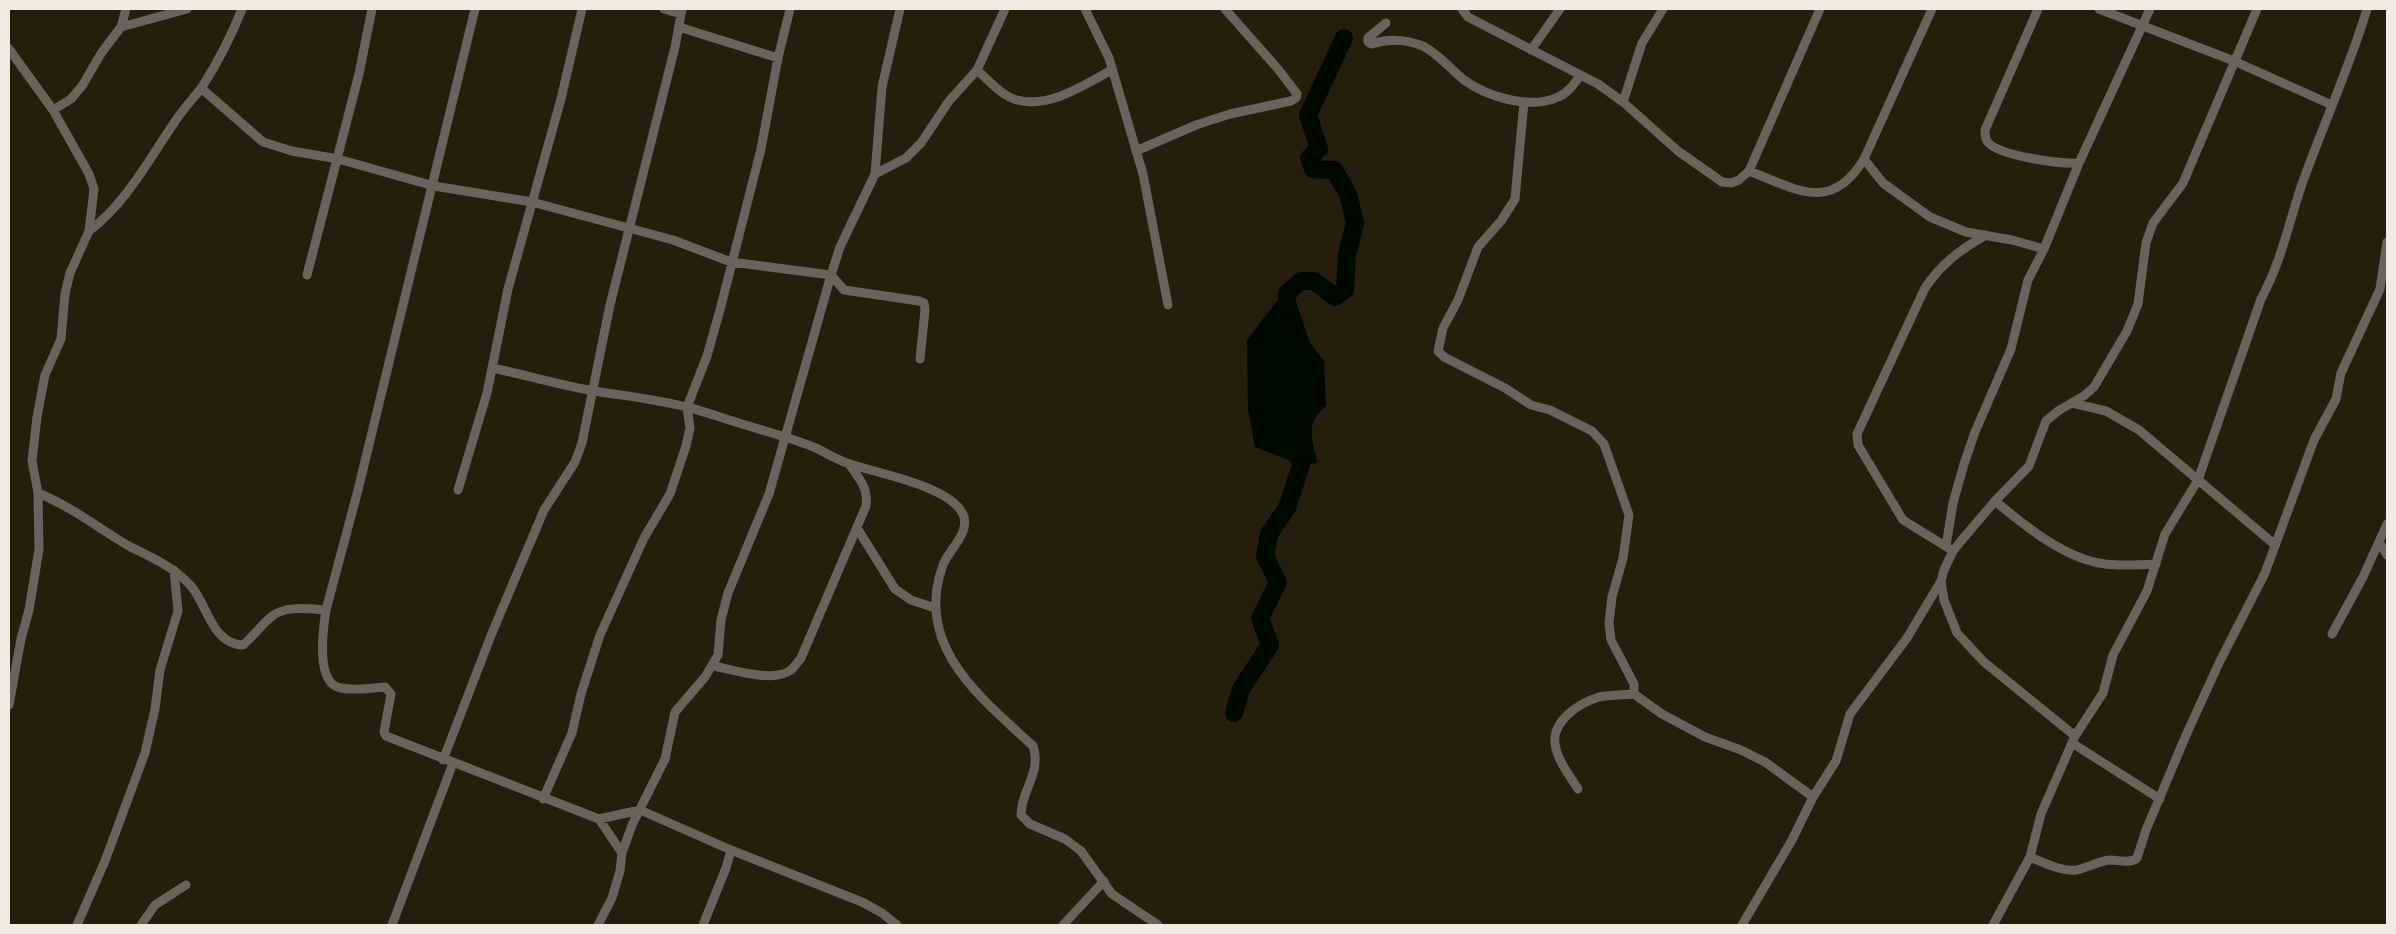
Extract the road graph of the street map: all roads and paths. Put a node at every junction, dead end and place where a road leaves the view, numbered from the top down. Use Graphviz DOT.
graph roads {
  1 [pos="126,9"];
  2 [pos="187,9"];
  3 [pos="242,9"];
  4 [pos="372,9"];
  5 [pos="476,9"];
  6 [pos="582,9"];
  7 [pos="664,9"];
  8 [pos="790,9"];
  9 [pos="900,9"];
  10 [pos="1005,9"];
  11 [pos="1085,9"];
  12 [pos="1225,9"];
  13 [pos="1462,9"];
  14 [pos="1560,9"];
  15 [pos="1662,9"];
  16 [pos="1820,9"];
  17 [pos="1932,9"];
  18 [pos="2038,9"];
  19 [pos="2099,9"];
  20 [pos="2150,9"];
  21 [pos="2257,9"];
  22 [pos="2367,9"];
  23 [pos="681,11"];
  24 [pos="1386,24"];
  25 [pos="2142,25"];
  26 [pos="121,27"];
  27 [pos="679,27"];
  28 [pos="9,49"];
  29 [pos="1531,50"];
  30 [pos="778,58"];
  31 [pos="2234,61"];
  32 [pos="977,70"];
  33 [pos="1112,70"];
  34 [pos="1580,76"];
  35 [pos="201,88"];
  36 [pos="1524,102"];
  37 [pos="1623,102"];
  38 [pos="2332,105"];
  39 [pos="53,110"];
  40 [pos="1136,151"];
  41 [pos="338,159"];
  42 [pos="1864,159"];
  43 [pos="2079,163"];
  44 [pos="1749,171"];
  45 [pos="875,174"];
  46 [pos="434,186"];
  47 [pos="532,202"];
  48 [pos="630,227"];
  49 [pos="89,231"];
  50 [pos="1986,235"];
  51 [pos="2387,242"];
  52 [pos="2044,249"];
  53 [pos="731,262"];
  54 [pos="306,275"];
  55 [pos="831,275"];
  56 [pos="1168,304"];
  57 [pos="920,359"];
  58 [pos="492,368"];
  59 [pos="593,390"];
  60 [pos="2072,403"];
  61 [pos="686,407"];
  62 [pos="784,437"];
  63 [pos="848,464"];
  64 [pos="2198,480"];
  65 [pos="458,490"];
  66 [pos="38,493"];
  67 [pos="1995,501"];
  68 [pos="2387,524"];
  69 [pos="856,528"];
  70 [pos="2379,542"];
  71 [pos="2274,544"];
  72 [pos="1949,549"];
  73 [pos="2387,555"];
  74 [pos="2156,564"];
  75 [pos="174,570"];
  76 [pos="1941,581"];
  77 [pos="935,608"];
  78 [pos="326,610"];
  79 [pos="2332,634"];
  80 [pos="714,666"];
  81 [pos="1634,694"];
  82 [pos="9,705"];
  83 [pos="2073,739"];
  84 [pos="443,760"];
  85 [pos="453,763"];
  86 [pos="1578,789"];
  87 [pos="1813,797"];
  88 [pos="543,799"];
  89 [pos="2160,800"];
  90 [pos="640,810"];
  91 [pos="599,819"];
  92 [pos="731,850"];
  93 [pos="622,853"];
  94 [pos="2030,858"];
  95 [pos="1104,881"];
  96 [pos="186,886"];
  97 [pos="77,925"];
  98 [pos="141,925"];
  99 [pos="392,925"];
  100 [pos="598,925"];
  101 [pos="703,925"];
  102 [pos="896,925"];
  103 [pos="1063,925"];
  104 [pos="1158,925"];
  105 [pos="1742,925"];
  106 [pos="1993,925"];
  1 -- 26 [label="street"];
  2 -- 26 [label="street"];
  3 -- 35 [label="street"];
  4 -- 41 [label="street"];
  5 -- 46 [label="street"];
  6 -- 47 [label="street"];
  7 -- 23 [label="street"];
  8 -- 30 [label="street"];
  9 -- 45 [label="street"];
  10 -- 32 [label="street"];
  11 -- 33 [label="street"];
  12 -- 40 [label="street"];
  13 -- 29 [label="street"];
  14 -- 29 [label="street"];
  15 -- 37 [label="street"];
  16 -- 44 [label="street"];
  17 -- 42 [label="street"];
  18 -- 43 [label="street"];
  19 -- 25 [label="street"];
  20 -- 25 [label="street"];
  21 -- 31 [label="street"];
  22 -- 38 [label="street"];
  23 -- 27 [label="street"];
  24 -- 36 [label="street"];
  25 -- 31 [label="street"];
  25 -- 43 [label="street"];
  26 -- 39 [label="street"];
  27 -- 30 [label="street"];
  27 -- 48 [label="street"];
  28 -- 39 [label="street"];
  29 -- 34 [label="street"];
  30 -- 53 [label="street"];
  31 -- 38 [label="street"];
  31 -- 60 [label="street"];
  32 -- 33 [label="street"];
  32 -- 45 [label="street"];
  33 -- 40 [label="street"];
  34 -- 36 [label="street"];
  34 -- 37 [label="street"];
  35 -- 41 [label="street"];
  35 -- 49 [label="street"];
  36 -- 81 [label="street"];
  37 -- 44 [label="street"];
  38 -- 64 [label="street"];
  39 -- 49 [label="street"];
  40 -- 56 [label="street"];
  41 -- 46 [label="street"];
  41 -- 54 [label="street"];
  42 -- 44 [label="street"];
  42 -- 50 [label="street"];
  43 -- 52 [label="street"];
  45 -- 55 [label="street"];
  46 -- 47 [label="street"];
  46 -- 78 [label="street"];
  47 -- 48 [label="street"];
  47 -- 58 [label="street"];
  48 -- 53 [label="street"];
  48 -- 59 [label="street"];
  49 -- 66 [label="street"];
  50 -- 52 [label="street"];
  50 -- 72 [label="street"];
  51 -- 71 [label="street"];
  52 -- 72 [label="street"];
  53 -- 55 [label="street"];
  53 -- 61 [label="street"];
  55 -- 57 [label="street"];
  55 -- 62 [label="street"];
  58 -- 59 [label="street"];
  58 -- 65 [label="street"];
  59 -- 61 [label="street"];
  59 -- 84 [label="street"];
  60 -- 64 [label="street"];
  60 -- 67 [label="street"];
  61 -- 62 [label="street"];
  61 -- 88 [label="street"];
  62 -- 63 [label="street"];
  62 -- 80 [label="street"];
  63 -- 69 [label="street"];
  63 -- 77 [label="street"];
  64 -- 71 [label="street"];
  64 -- 74 [label="street"];
  66 -- 75 [label="street"];
  66 -- 82 [label="street"];
  67 -- 72 [label="street"];
  67 -- 74 [label="street"];
  68 -- 70 [label="street"];
  69 -- 77 [label="street"];
  69 -- 80 [label="street"];
  70 -- 73 [label="street"];
  70 -- 79 [label="street"];
  71 -- 89 [label="street"];
  72 -- 76 [label="street"];
  74 -- 83 [label="street"];
  75 -- 78 [label="street"];
  75 -- 97 [label="street"];
  76 -- 83 [label="street"];
  76 -- 87 [label="street"];
  77 -- 95 [label="street"];
  78 -- 84 [label="street"];
  80 -- 90 [label="street"];
  81 -- 86 [label="street"];
  81 -- 87 [label="street"];
  83 -- 89 [label="street"];
  83 -- 94 [label="street"];
  84 -- 85 [label="street"];
  85 -- 88 [label="street"];
  85 -- 99 [label="street"];
  87 -- 105 [label="street"];
  88 -- 91 [label="street"];
  89 -- 94 [label="street"];
  90 -- 91 [label="street"];
  90 -- 92 [label="street"];
  90 -- 93 [label="street"];
  91 -- 93 [label="street"];
  92 -- 101 [label="street"];
  92 -- 102 [label="street"];
  93 -- 100 [label="street"];
  94 -- 106 [label="street"];
  95 -- 103 [label="street"];
  95 -- 104 [label="street"];
  96 -- 98 [label="street"];
}
